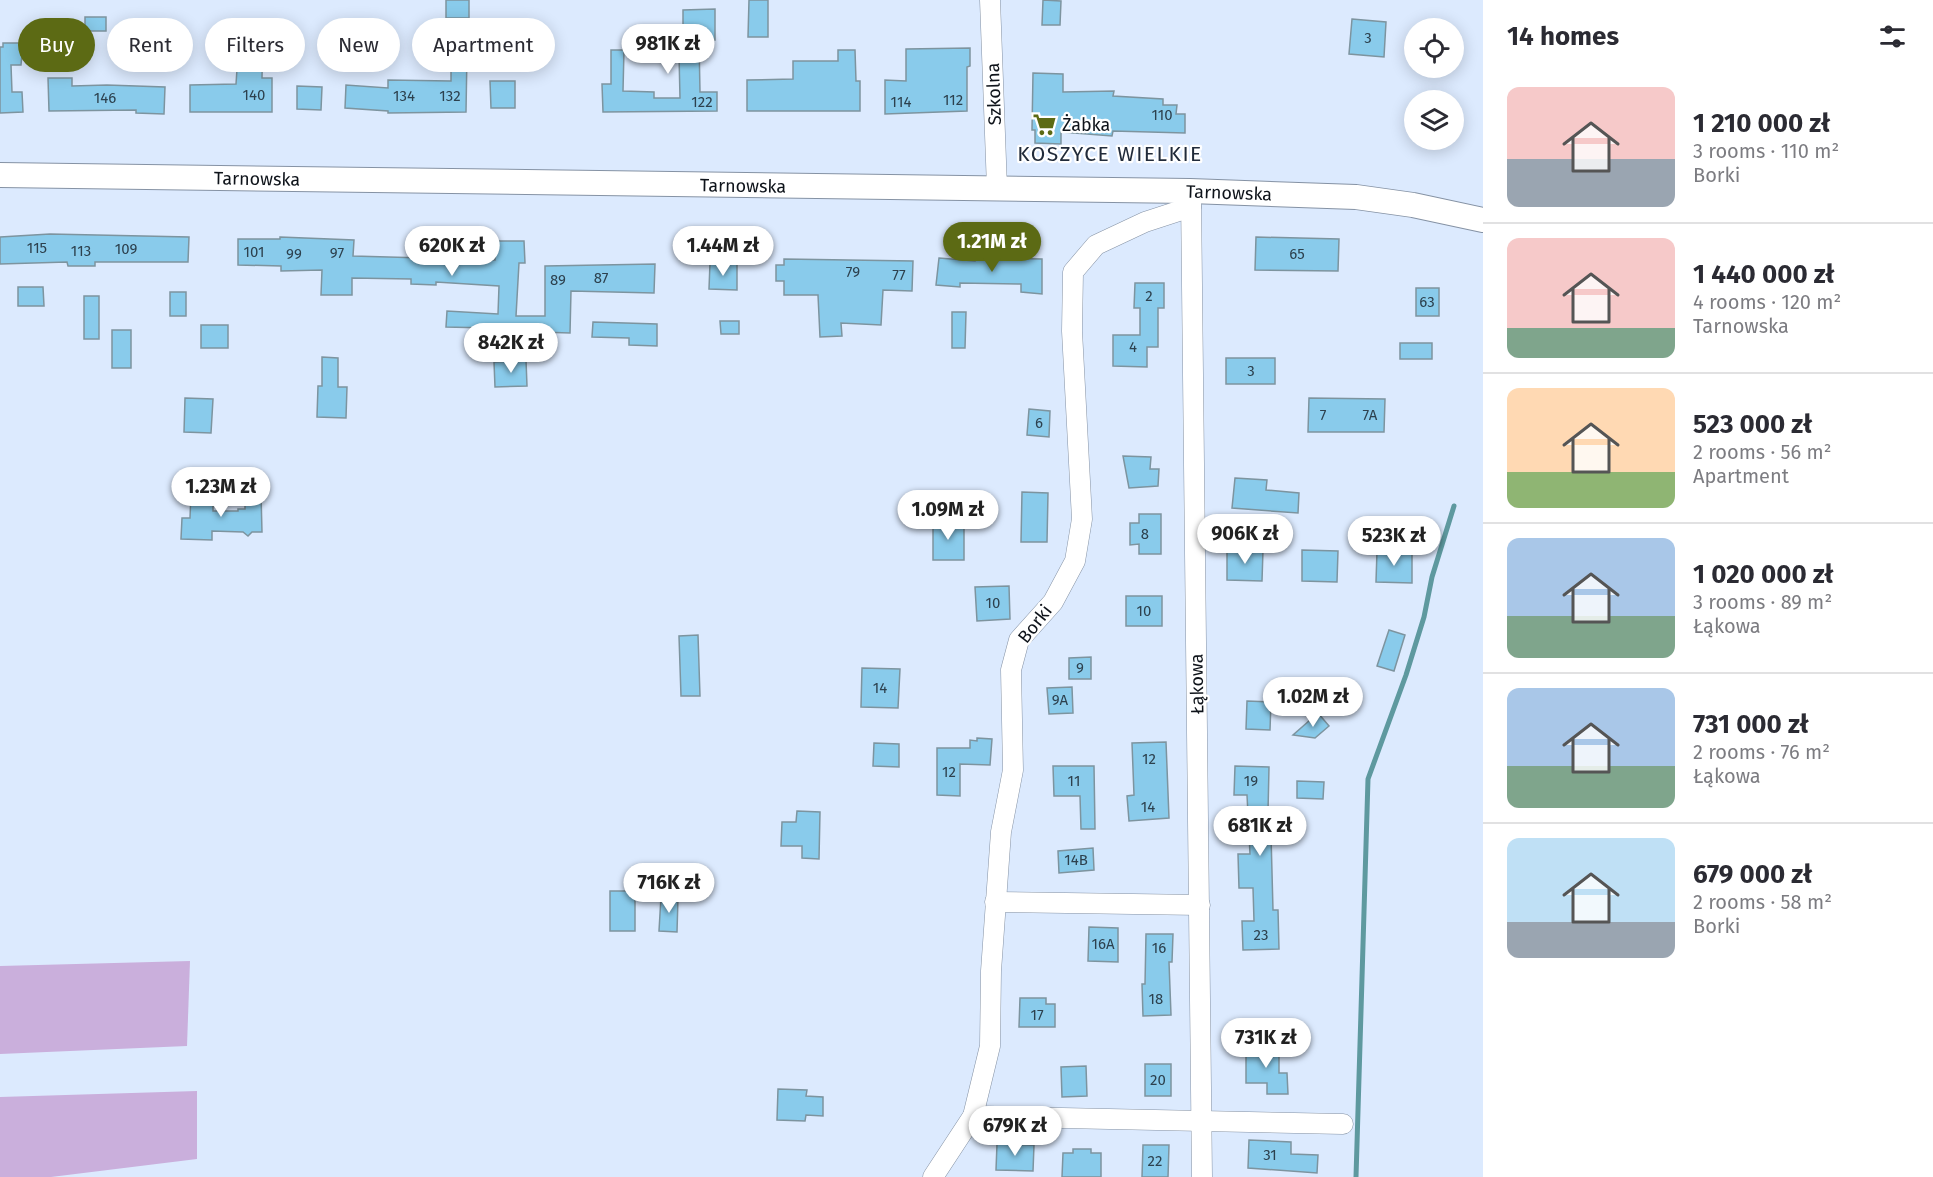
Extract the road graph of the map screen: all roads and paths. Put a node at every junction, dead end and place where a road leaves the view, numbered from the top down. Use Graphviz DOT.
graph roads {
  1 [pos="990,0"];
  2 [pos="0,175"];
  3 [pos="997,188"];
  4 [pos="1191,199"];
  5 [pos="1483,220"];
  6 [pos="995,902"];
  7 [pos="1200,905"];
  8 [pos="973,1116"];
  9 [pos="1201,1121"];
  10 [pos="1343,1124"];
  11 [pos="933,1177"];
  12 [pos="1202,1177"];
  1 -- 3 [label="street, Szkolna"];
  2 -- 3 [label="street, Tarnowska"];
  3 -- 4 [label="street, Tarnowska"];
  4 -- 5 [label="street, Tarnowska"];
  4 -- 6 [label="street, Borki"];
  4 -- 7 [label="street, Łąkowa"];
  6 -- 7 [label="street"];
  6 -- 8 [label="street, Borki"];
  7 -- 9 [label="street, Łąkowa"];
  8 -- 9 [label="street"];
  8 -- 11 [label="street, Borki"];
  9 -- 10 [label="street"];
  9 -- 12 [label="street, Łąkowa"];
}
